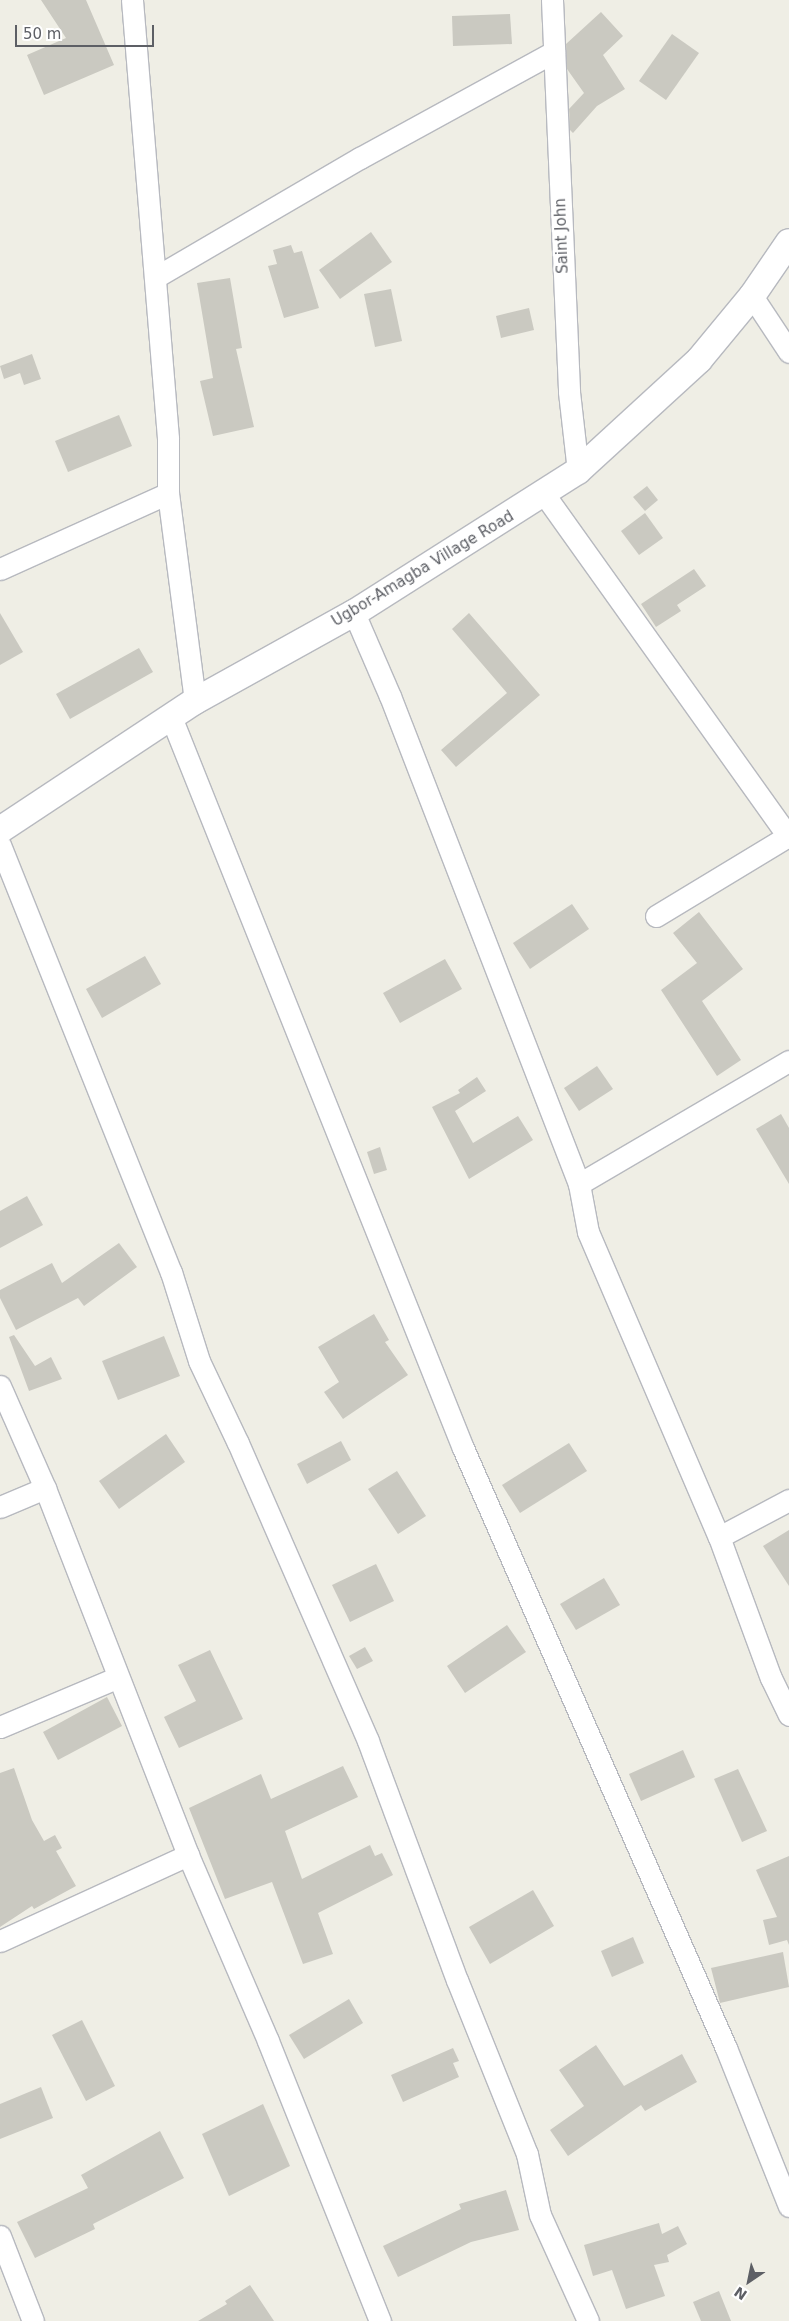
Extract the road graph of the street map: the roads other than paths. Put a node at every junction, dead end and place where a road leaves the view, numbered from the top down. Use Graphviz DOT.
graph roads {
  1 [pos="132,0"];
  2 [pos="552,0"];
  3 [pos="554,52"];
  4 [pos="789,242"];
  5 [pos="156,277"];
  6 [pos="752,296"];
  7 [pos="789,352"];
  8 [pos="578,471"];
  9 [pos="168,492"];
  10 [pos="544,494"];
  11 [pos="0,569"];
  12 [pos="354,613"];
  13 [pos="195,701"];
  14 [pos="171,717"];
  15 [pos="0,830"];
  16 [pos="788,837"];
  17 [pos="0,845"];
  18 [pos="656,916"];
  19 [pos="789,1061"];
  20 [pos="579,1184"];
  21 [pos="0,1386"];
  22 [pos="45,1488"];
  23 [pos="789,1500"];
  24 [pos="0,1507"];
  25 [pos="719,1537"];
  26 [pos="116,1678"];
  27 [pos="789,1716"];
  28 [pos="0,1727"];
  29 [pos="188,1855"];
  30 [pos="0,1941"];
  31 [pos="789,2206"];
  32 [pos="0,2236"];
  33 [pos="33,2321"];
  34 [pos="380,2321"];
  35 [pos="588,2321"];
  1 -- 5 [label="street"];
  2 -- 3 [label="street, Saint John"];
  3 -- 5 [label="street"];
  3 -- 8 [label="street, Saint John"];
  4 -- 6 [label="street, Ugbor-Amagba Village Road"];
  5 -- 9 [label="street"];
  6 -- 7 [label="street"];
  6 -- 8 [label="street, Ugbor-Amagba Village Road"];
  8 -- 10 [label="street, Ugbor-Amagba Village Road"];
  9 -- 11 [label="street"];
  9 -- 13 [label="street"];
  10 -- 12 [label="street, Ugbor-Amagba Village Road"];
  10 -- 16 [label="street"];
  12 -- 13 [label="street, Ugbor-Amagba Village Road"];
  12 -- 20 [label="street"];
  13 -- 14 [label="street, Ugbor-Amagba Village Road"];
  14 -- 15 [label="street, Ugbor-Amagba Village Road"];
  14 -- 31 [label="street"];
  16 -- 18 [label="street"];
  17 -- 35 [label="street"];
  19 -- 20 [label="street"];
  20 -- 25 [label="street"];
  21 -- 22 [label="street"];
  22 -- 24 [label="street"];
  22 -- 26 [label="street"];
  23 -- 25 [label="street"];
  25 -- 27 [label="street"];
  26 -- 28 [label="street"];
  26 -- 29 [label="street"];
  29 -- 30 [label="street"];
  29 -- 34 [label="street"];
  32 -- 33 [label="street"];
}
